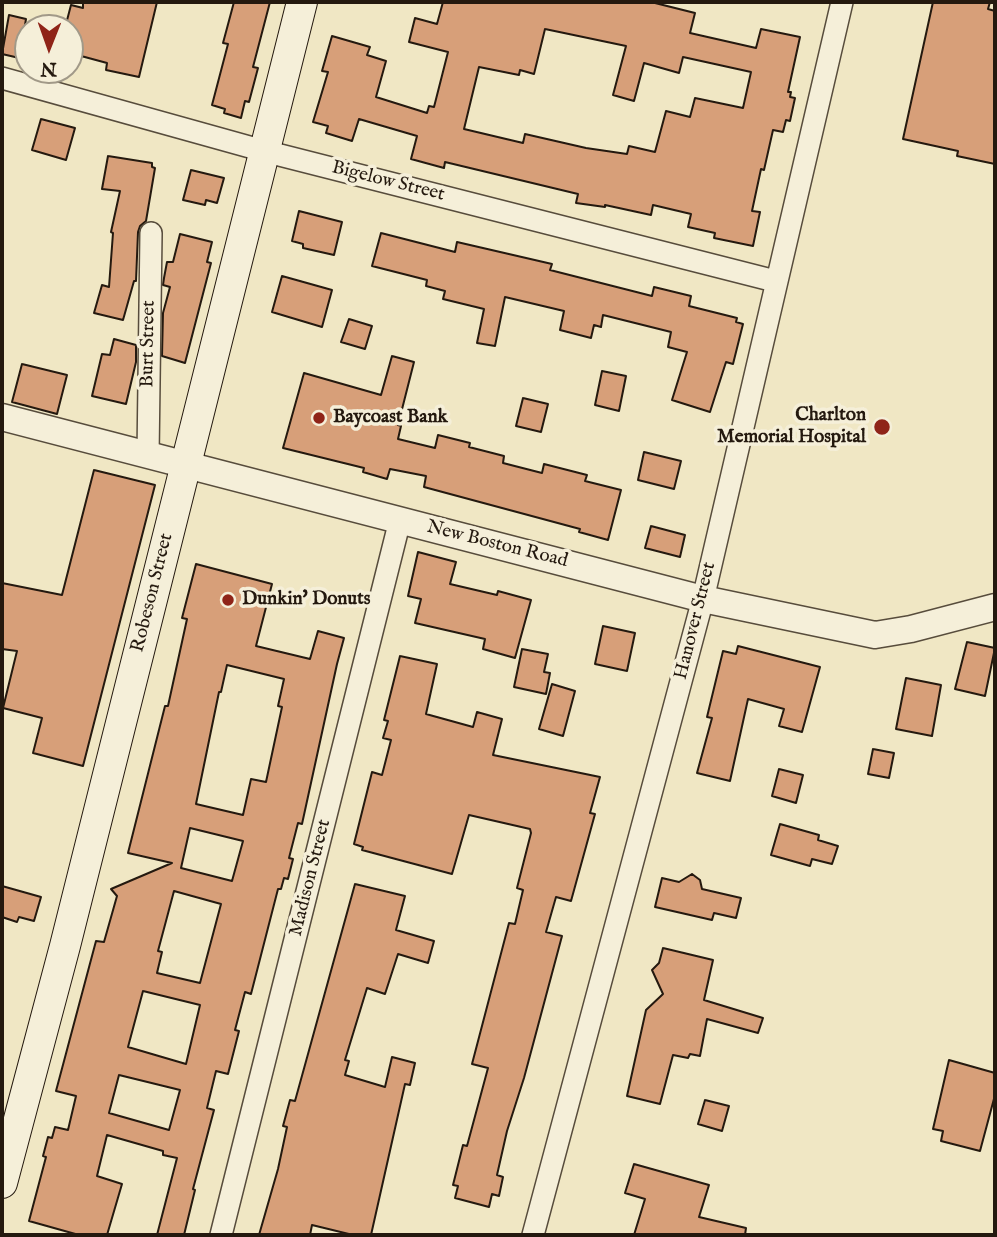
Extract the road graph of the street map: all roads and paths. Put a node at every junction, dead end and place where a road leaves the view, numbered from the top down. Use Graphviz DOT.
graph roads {
  1 [pos="302,2"];
  2 [pos="835,3"];
  3 [pos="2,78"];
  4 [pos="264,151"];
  5 [pos="151,233"];
  6 [pos="775,281"];
  7 [pos="2,417"];
  8 [pos="148,456"];
  9 [pos="185,466"];
  10 [pos="400,520"];
  11 [pos="703,599"];
  12 [pos="995,607"];
  13 [pos="2,1183"];
  14 [pos="221,1235"];
  15 [pos="533,1235"];
  1 -- 4 [label="main road, Robeson Street"];
  2 -- 6 [label="street, Hanover Street"];
  3 -- 4 [label="street, Bigelow Street"];
  4 -- 6 [label="street, Bigelow Street"];
  4 -- 9 [label="main road, Robeson Street"];
  5 -- 8 [label="street, Burt Street"];
  6 -- 11 [label="street, Hanover Street"];
  7 -- 8 [label="street, New Boston Road"];
  8 -- 9 [label="street, New Boston Road"];
  9 -- 10 [label="street, New Boston Road"];
  9 -- 13 [label="main road, Robeson Street"];
  10 -- 11 [label="street, New Boston Road"];
  10 -- 14 [label="street, Madison Street"];
  11 -- 12 [label="street, New Boston Road"];
  11 -- 15 [label="street, Hanover Street"];
}
